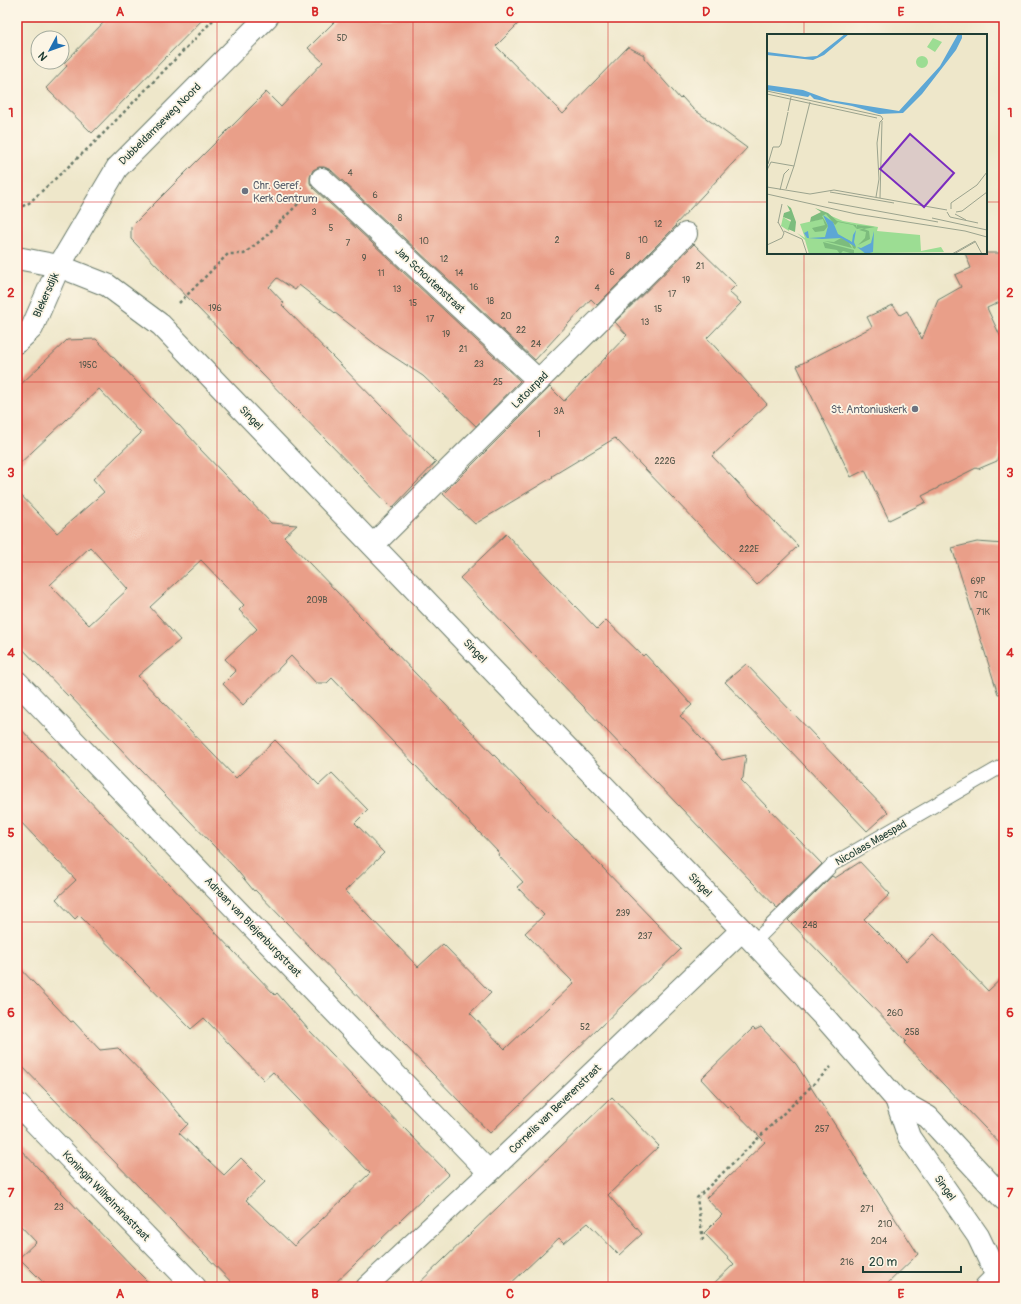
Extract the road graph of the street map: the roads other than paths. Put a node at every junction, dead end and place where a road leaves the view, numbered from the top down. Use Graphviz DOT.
graph roads {
  1 [pos="267,17"];
  2 [pos="322,179"];
  3 [pos="686,234"];
  4 [pos="17,258"];
  5 [pos="59,266"];
  6 [pos="17,342"];
  7 [pos="539,381"];
  8 [pos="373,545"];
  9 [pos="17,682"];
  10 [pos="1004,765"];
  11 [pos="748,936"];
  12 [pos="896,1099"];
  13 [pos="17,1104"];
  14 [pos="489,1172"];
  15 [pos="1004,1198"];
  16 [pos="995,1278"];
  17 [pos="195,1287"];
  18 [pos="366,1287"];
  1 -- 5 [label="street, Dubbeldamseweg Noord"];
  2 -- 7 [label="street, Jan Schoutenstraat"];
  3 -- 7 [label="street, Latourpad"];
  4 -- 5 [label="street, Singel"];
  5 -- 6 [label="street, Blekersdijk"];
  5 -- 8 [label="street, Singel"];
  7 -- 8 [label="street, Latourpad"];
  8 -- 11 [label="street, Singel"];
  9 -- 14 [label="street, Adriaan van Bleijenburgstraat"];
  10 -- 11 [label="lane, Nicolaas Maespad"];
  11 -- 12 [label="street, Singel"];
  11 -- 14 [label="street, Cornelis van Beverenstraat"];
  12 -- 15 [label="street, Singel"];
  12 -- 16 [label="street, Singel"];
  13 -- 17 [label="street, Koningin Wilhelminastraat"];
  14 -- 18 [label="street, Cornelis van Beverenstraat"];
}
